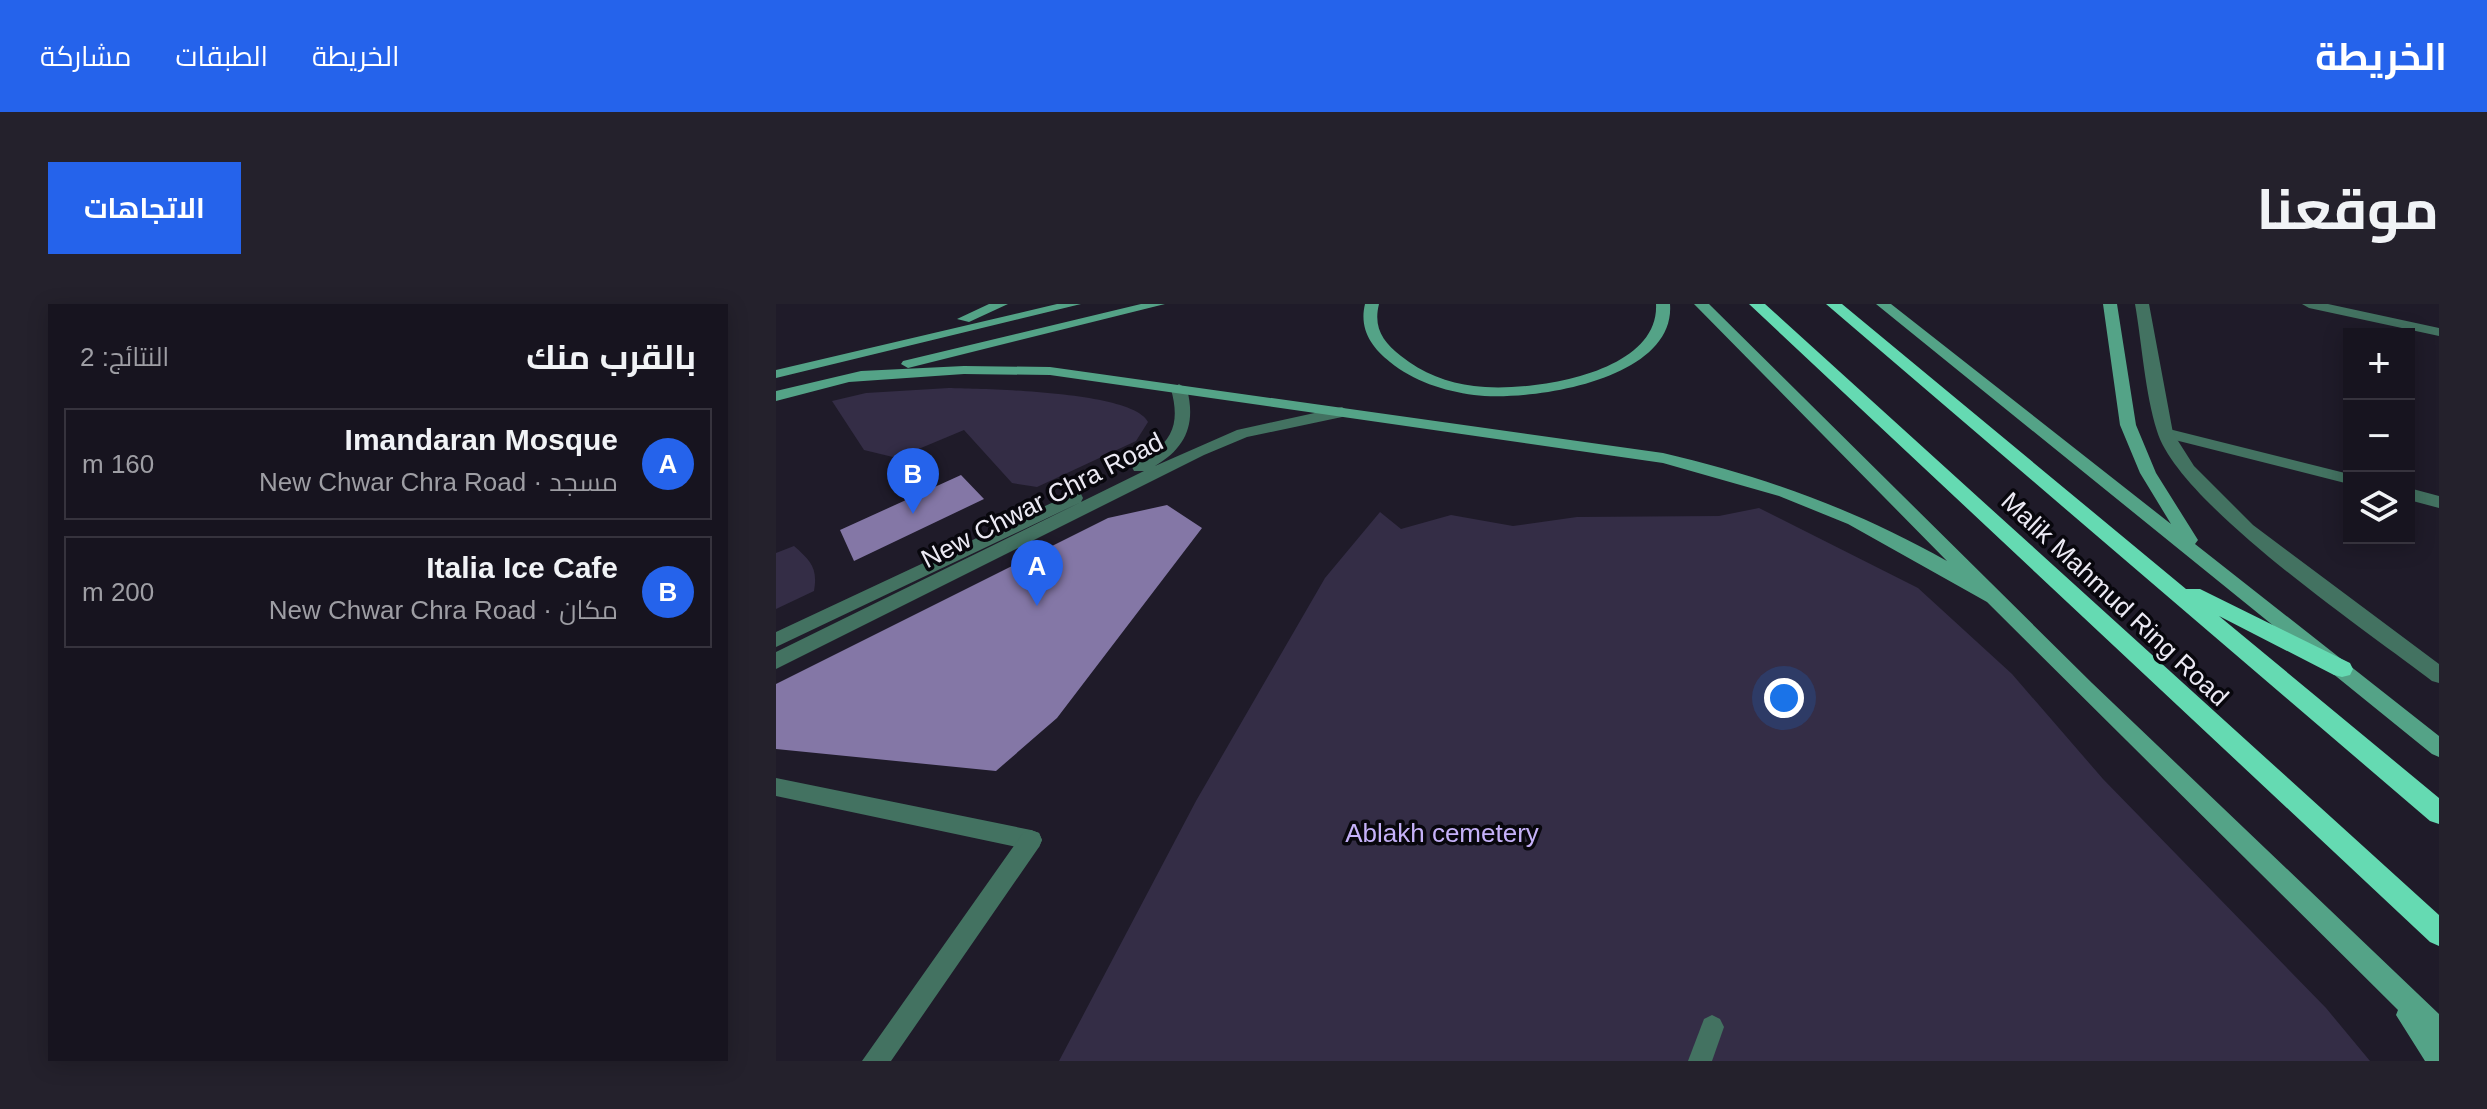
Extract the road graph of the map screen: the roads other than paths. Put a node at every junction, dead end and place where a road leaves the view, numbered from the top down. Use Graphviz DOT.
graph roads {
  1 [pos="1001,304"];
  2 [pos="1074,304"];
  3 [pos="1158,304"];
  4 [pos="1372,304"];
  5 [pos="1663,304"];
  6 [pos="1701,304"];
  7 [pos="1756,304"];
  8 [pos="1833,304"];
  9 [pos="1883,304"];
  10 [pos="2110,304"];
  11 [pos="2142,304"];
  12 [pos="2309,304"];
  13 [pos="2439,332"];
  14 [pos="909,343"];
  15 [pos="776,374"];
  16 [pos="849,378"];
  17 [pos="1179,389"];
  18 [pos="776,396"];
  19 [pos="1342,412"];
  20 [pos="2165,433"];
  21 [pos="2343,478"];
  22 [pos="2415,496"];
  23 [pos="2439,502"];
  24 [pos="2197,554"];
  25 [pos="2160,577"];
  26 [pos="1993,597"];
  27 [pos="776,640"];
  28 [pos="776,661"];
  29 [pos="2342,669"];
  30 [pos="2439,675"];
  31 [pos="2439,748"];
  32 [pos="776,787"];
  33 [pos="2439,813"];
  34 [pos="2439,933"];
  35 [pos="2381,976"];
  36 [pos="1712,1027"];
  37 [pos="2439,1032"];
  38 [pos="2439,1059"];
  39 [pos="875,1061"];
  40 [pos="1700,1061"];
  1 -- 14 [label="main road"];
  2 -- 14 [label="main road"];
  3 -- 16 [label="main road"];
  4 -- 5 [label="main road"];
  6 -- 26 [label="main road"];
  7 -- 34 [label="highway, Malik Mahmud Ring Road"];
  8 -- 25 [label="highway, Malik Mahmud Ring Road"];
  9 -- 24 [label="main road"];
  10 -- 24 [label="main road"];
  11 -- 20 [label="street"];
  12 -- 13 [label="street"];
  14 -- 15 [label="main road"];
  16 -- 17 [label="main road"];
  16 -- 18 [label="main road"];
  17 -- 19 [label="main road"];
  17 -- 27 [label="street, New Chwar Chra Road"];
  19 -- 26 [label="main road"];
  19 -- 28 [label="street, New Chwar Chra Road"];
  20 -- 21 [label="street"];
  20 -- 30 [label="street"];
  22 -- 23 [label="street"];
  24 -- 29 [label="main road"];
  25 -- 29 [label="highway"];
  25 -- 33 [label="highway, Malik Mahmud Ring Road"];
  26 -- 35 [label="main road"];
  29 -- 31 [label="main road"];
  32 -- 39 [label="street"];
  35 -- 37 [label="main road"];
  35 -- 38 [label="main road"];
  36 -- 40 [label="lane"];
}
